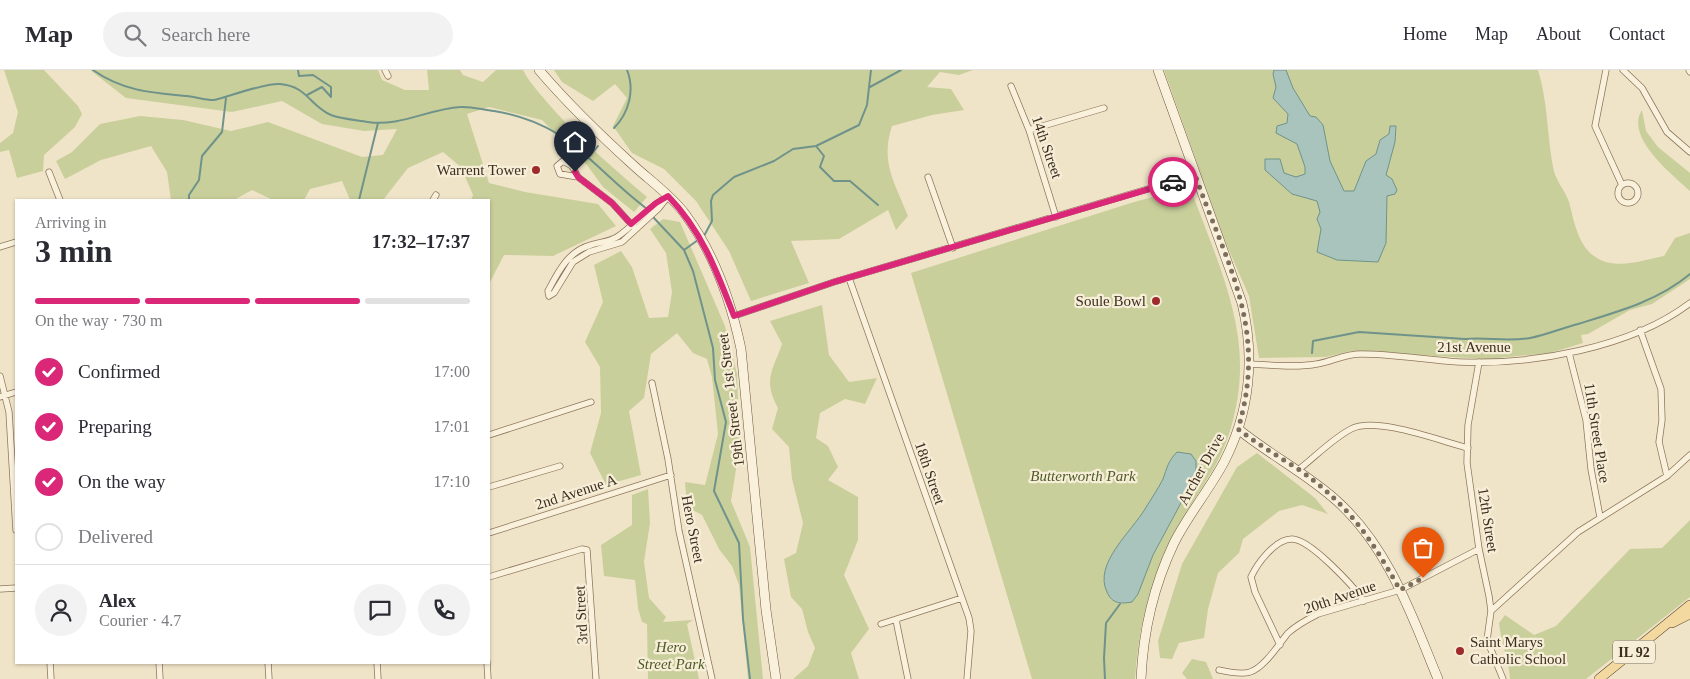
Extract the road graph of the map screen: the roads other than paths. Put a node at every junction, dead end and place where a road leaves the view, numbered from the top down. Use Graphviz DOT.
graph roads {
  1 [pos="539,70"];
  2 [pos="1158,70"];
  3 [pos="1606,70"];
  4 [pos="1623,70"];
  5 [pos="1011,86"];
  6 [pos="1104,108"];
  7 [pos="1029,130"];
  8 [pos="1690,152"];
  9 [pos="49,172"];
  10 [pos="1195,175"];
  11 [pos="578,177"];
  12 [pos="928,177"];
  13 [pos="1622,185"];
  14 [pos="668,196"];
  15 [pos="60,199"];
  16 [pos="1056,217"];
  17 [pos="631,224"];
  18 [pos="636,230"];
  19 [pos="15,242"];
  20 [pos="0,247"];
  21 [pos="953,248"];
  22 [pos="849,278"];
  23 [pos="1690,303"];
  24 [pos="734,316"];
  25 [pos="1640,330"];
  26 [pos="1569,353"];
  27 [pos="1479,362"];
  28 [pos="1249,364"];
  29 [pos="0,376"];
  30 [pos="652,383"];
  31 [pos="15,392"];
  32 [pos="3,396"];
  33 [pos="591,402"];
  34 [pos="1238,429"];
  35 [pos="490,435"];
  36 [pos="1468,448"];
  37 [pos="1690,454"];
  38 [pos="560,466"];
  39 [pos="1298,470"];
  40 [pos="671,475"];
  41 [pos="1667,476"];
  42 [pos="490,487"];
  43 [pos="15,513"];
  44 [pos="1600,517"];
  45 [pos="490,533"];
  46 [pos="1479,549"];
  47 [pos="490,578"];
  48 [pos="15,588"];
  49 [pos="0,589"];
  50 [pos="1400,590"];
  51 [pos="962,598"];
  52 [pos="1364,601"];
  53 [pos="1690,605"];
  54 [pos="1491,612"];
  55 [pos="1690,614"];
  56 [pos="896,620"];
  57 [pos="881,624"];
  58 [pos="1669,624"];
  59 [pos="1280,645"];
  60 [pos="50,664"];
  61 [pos="160,664"];
  62 [pos="268,664"];
  63 [pos="377,664"];
  64 [pos="487,664"];
  65 [pos="1219,670"];
  66 [pos="1605,677"];
  67 [pos="51,679"];
  68 [pos="160,679"];
  69 [pos="269,679"];
  70 [pos="378,679"];
  71 [pos="488,679"];
  72 [pos="596,679"];
  73 [pos="712,679"];
  74 [pos="776,679"];
  75 [pos="908,679"];
  76 [pos="967,679"];
  77 [pos="1141,679"];
  78 [pos="1438,679"];
  79 [pos="1503,679"];
  1 -- 14 [label="street, 19th Street - 1st Street"];
  2 -- 10 [label="street, Archer Drive"];
  3 -- 13 [label="street"];
  4 -- 8 [label="street"];
  5 -- 7 [label="street, 14th Street"];
  6 -- 7 [label="street"];
  7 -- 16 [label="street, 14th Street"];
  9 -- 15 [label="street"];
  10 -- 16 [label="street"];
  10 -- 28 [label="street, Archer Drive"];
  11 -- 17 [label="street"];
  12 -- 21 [label="street"];
  14 -- 17 [label="street"];
  14 -- 18 [label="street"];
  14 -- 24 [label="street, 19th Street - 1st Street"];
  16 -- 21 [label="street"];
  17 -- 18 [label="street"];
  17 -- 18 [label="street"];
  19 -- 20 [label="street"];
  21 -- 22 [label="street"];
  22 -- 24 [label="street"];
  22 -- 51 [label="street, 18th Street"];
  23 -- 25 [label="street, 21st Avenue"];
  24 -- 74 [label="street, 19th Street - 1st Street"];
  25 -- 26 [label="street, 21st Avenue"];
  25 -- 41 [label="street"];
  26 -- 27 [label="street, 21st Avenue"];
  26 -- 44 [label="street, 11th Street Place"];
  27 -- 28 [label="street, 21st Avenue"];
  27 -- 36 [label="street, 12th Street"];
  28 -- 34 [label="street, Archer Drive"];
  29 -- 32 [label="street"];
  30 -- 40 [label="street, Hero Street"];
  31 -- 32 [label="street"];
  32 -- 43 [label="street"];
  33 -- 35 [label="street"];
  34 -- 39 [label="street"];
  34 -- 77 [label="street, Archer Drive"];
  36 -- 39 [label="street"];
  36 -- 46 [label="street, 12th Street"];
  37 -- 41 [label="street"];
  38 -- 42 [label="street"];
  39 -- 50 [label="street"];
  40 -- 45 [label="street, 2nd Avenue A"];
  40 -- 73 [label="street, Hero Street"];
  41 -- 44 [label="street"];
  44 -- 54 [label="street"];
  46 -- 50 [label="street, 20th Avenue"];
  46 -- 54 [label="street, 12th Street"];
  47 -- 72 [label="street, 3rd Street"];
  48 -- 49 [label="street"];
  50 -- 52 [label="street, 20th Avenue"];
  50 -- 78 [label="street"];
  51 -- 56 [label="street"];
  51 -- 76 [label="street, 18th Street"];
  52 -- 59 [label="street, 20th Avenue"];
  52 -- 59 [label="street"];
  53 -- 58 [label="main road, IL 92"];
  54 -- 79 [label="street, 12th Street"];
  55 -- 58 [label="main road, IL 92"];
  56 -- 57 [label="street"];
  56 -- 75 [label="street"];
  58 -- 66 [label="main road, IL 92"];
  59 -- 65 [label="street, 20th Avenue"];
  60 -- 67 [label="street"];
  61 -- 68 [label="street"];
  62 -- 69 [label="street"];
  63 -- 70 [label="street"];
  64 -- 71 [label="street"];
}
